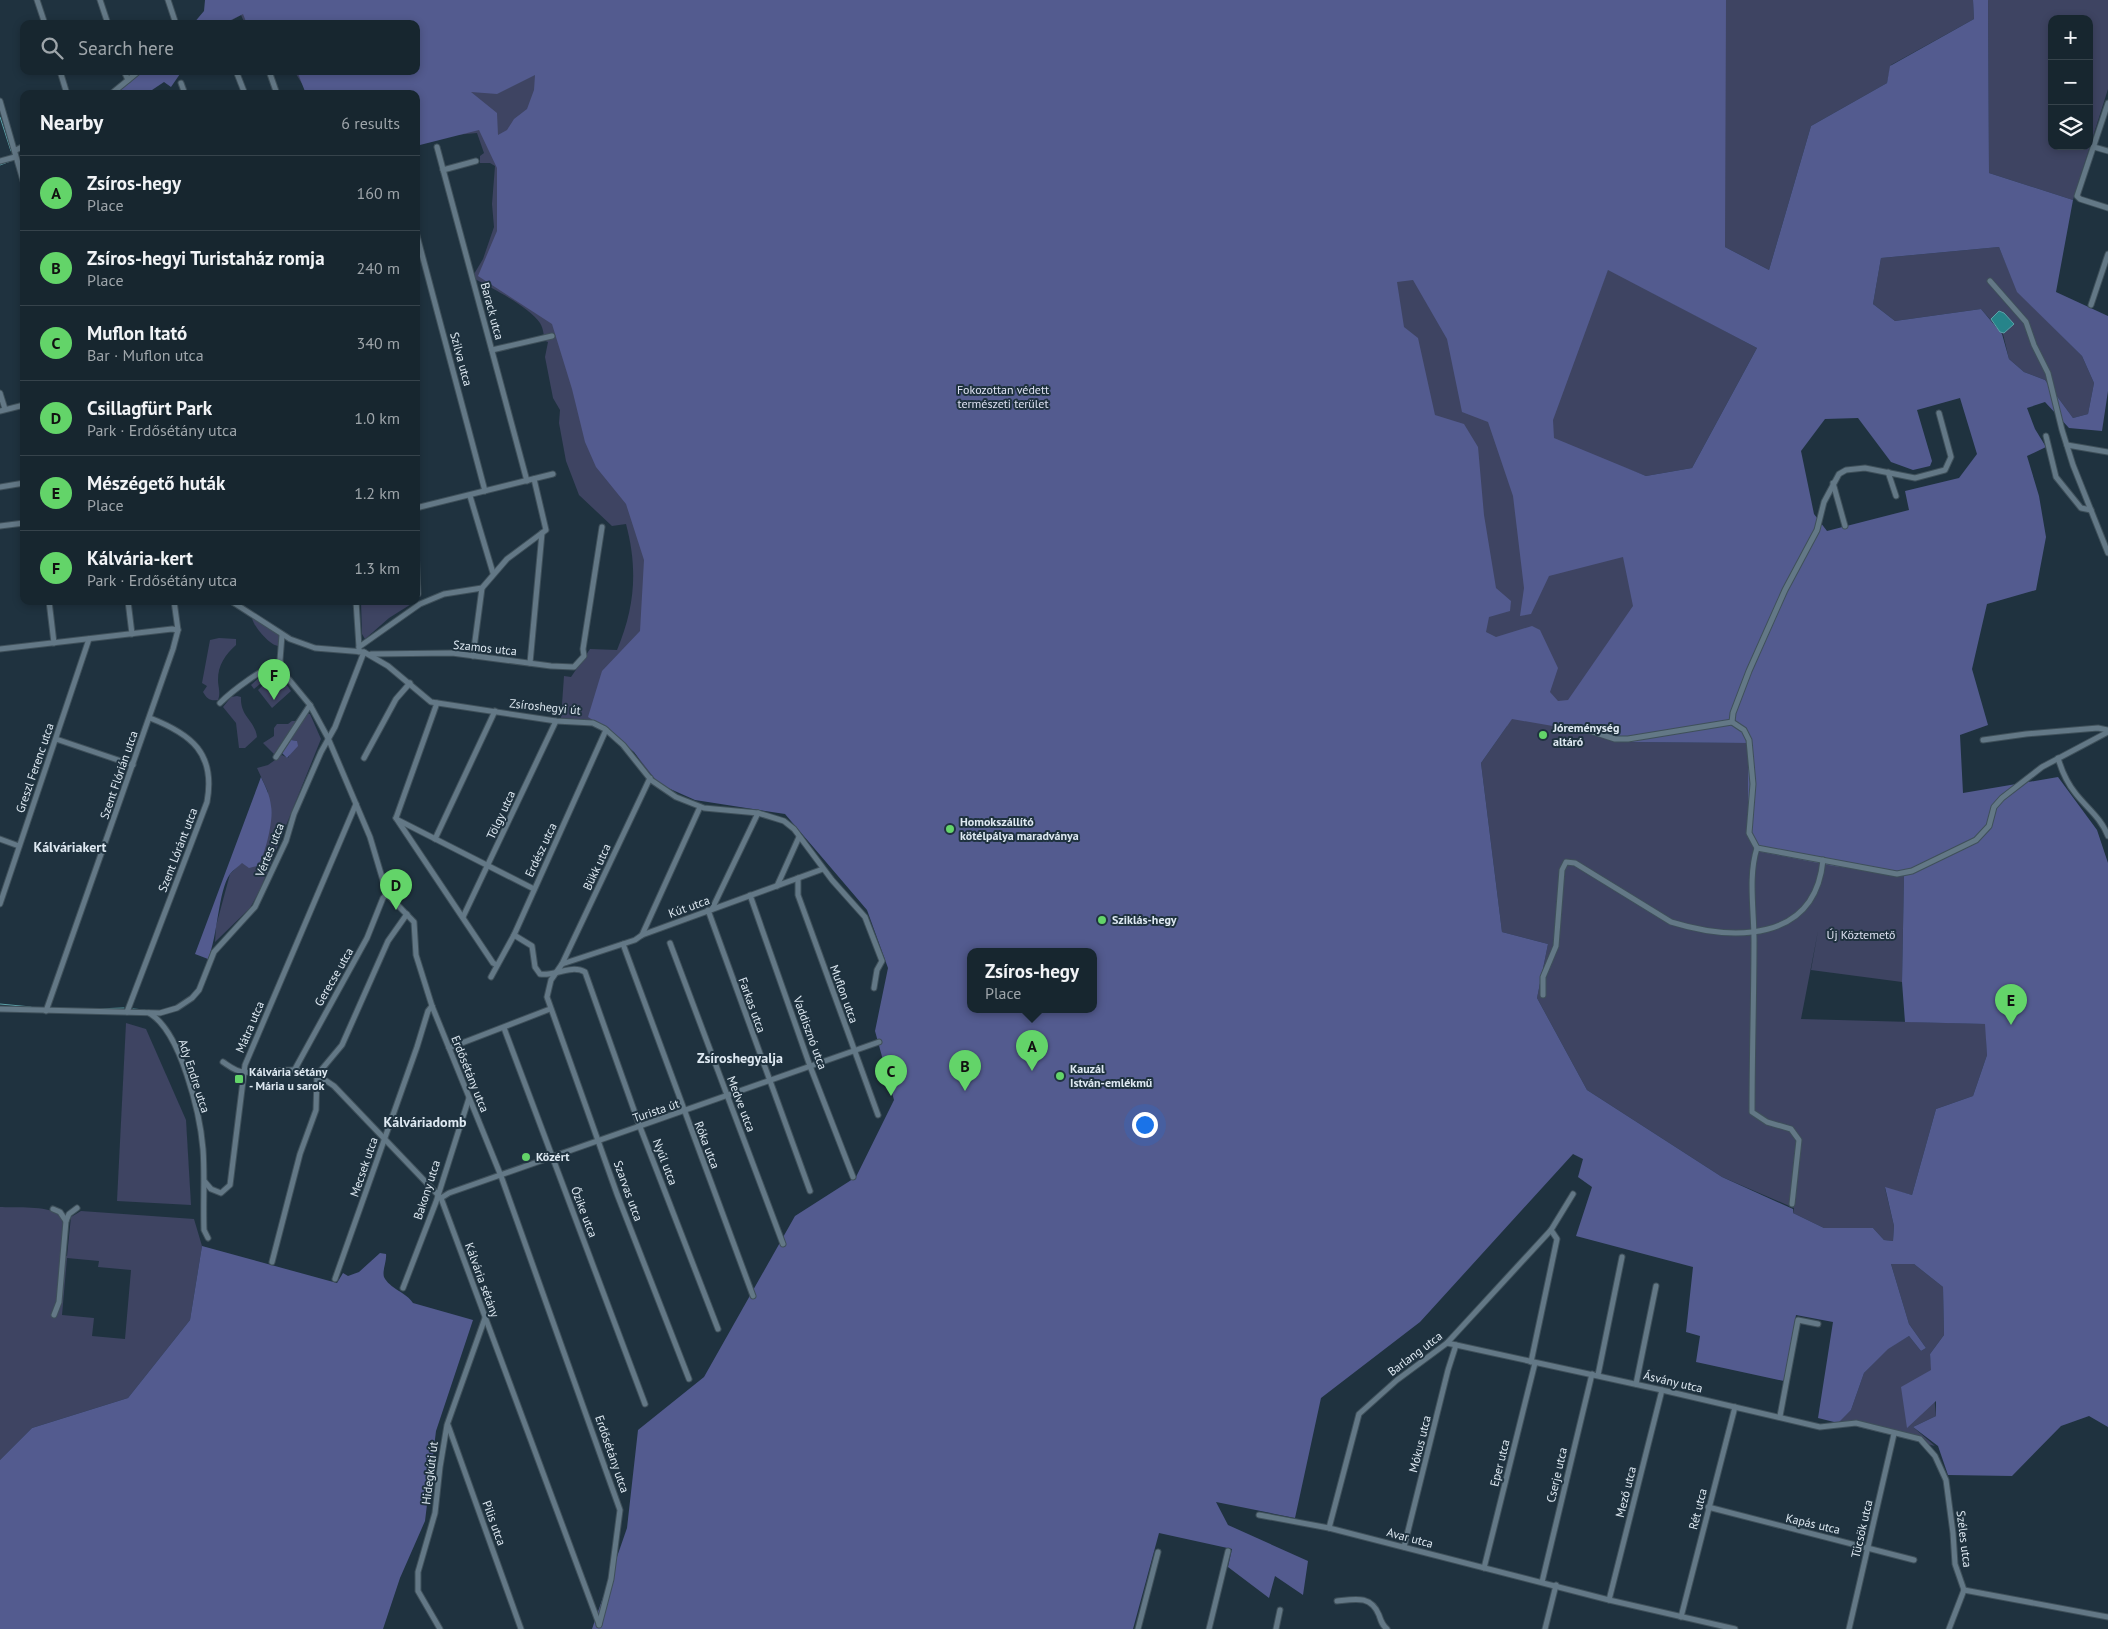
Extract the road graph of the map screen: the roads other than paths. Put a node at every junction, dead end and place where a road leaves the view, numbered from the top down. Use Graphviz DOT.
graph roads {
  1 [pos="37,0"];
  2 [pos="100,0"];
  3 [pos="168,0"];
  4 [pos="44,20"];
  5 [pos="107,20"];
  6 [pos="175,20"];
  7 [pos="61,75"];
  8 [pos="126,75"];
  9 [pos="134,75"];
  10 [pos="238,75"];
  11 [pos="270,75"];
  12 [pos="128,80"];
  13 [pos="181,83"];
  14 [pos="66,90"];
  15 [pos="116,90"];
  16 [pos="183,90"];
  17 [pos="243,90"];
  18 [pos="276,90"];
  19 [pos="0,101"];
  20 [pos="2108,102"];
  21 [pos="437,147"];
  22 [pos="2094,147"];
  23 [pos="20,148"];
  24 [pos="16,150"];
  25 [pos="2108,151"];
  26 [pos="15,157"];
  27 [pos="476,161"];
  28 [pos="0,162"];
  29 [pos="443,170"];
  30 [pos="20,172"];
  31 [pos="2108,208"];
  32 [pos="420,247"];
  33 [pos="2108,254"];
  34 [pos="1990,281"];
  35 [pos="2091,305"];
  36 [pos="552,336"];
  37 [pos="492,350"];
  38 [pos="0,393"];
  39 [pos="20,406"];
  40 [pos="3,410"];
  41 [pos="1939,413"];
  42 [pos="2046,436"];
  43 [pos="2067,445"];
  44 [pos="2108,452"];
  45 [pos="1888,472"];
  46 [pos="553,474"];
  47 [pos="534,479"];
  48 [pos="527,481"];
  49 [pos="1833,482"];
  50 [pos="20,484"];
  51 [pos="0,486"];
  52 [pos="485,491"];
  53 [pos="470,496"];
  54 [pos="1896,496"];
  55 [pos="420,507"];
  56 [pos="2091,510"];
  57 [pos="20,524"];
  58 [pos="0,526"];
  59 [pos="1845,526"];
  60 [pos="602,527"];
  61 [pos="544,531"];
  62 [pos="2108,553"];
  63 [pos="493,573"];
  64 [pos="482,588"];
  65 [pos="420,604"];
  66 [pos="49,605"];
  67 [pos="128,605"];
  68 [pos="175,605"];
  69 [pos="237,605"];
  70 [pos="356,605"];
  71 [pos="419,605"];
  72 [pos="178,630"];
  73 [pos="132,634"];
  74 [pos="282,635"];
  75 [pos="89,639"];
  76 [pos="54,643"];
  77 [pos="0,649"];
  78 [pos="362,651"];
  79 [pos="473,656"];
  80 [pos="530,663"];
  81 [pos="280,665"];
  82 [pos="410,683"];
  83 [pos="437,703"];
  84 [pos="220,704"];
  85 [pos="310,705"];
  86 [pos="495,712"];
  87 [pos="150,718"];
  88 [pos="556,720"];
  89 [pos="1732,722"];
  90 [pos="1578,727"];
  91 [pos="606,730"];
  92 [pos="2108,731"];
  93 [pos="328,738"];
  94 [pos="56,739"];
  95 [pos="1983,740"];
  96 [pos="276,757"];
  97 [pos="364,758"];
  98 [pos="2058,758"];
  99 [pos="133,766"];
  100 [pos="650,778"];
  101 [pos="356,804"];
  102 [pos="700,807"];
  103 [pos="758,813"];
  104 [pos="396,818"];
  105 [pos="2108,836"];
  106 [pos="799,837"];
  107 [pos="435,838"];
  108 [pos="0,840"];
  109 [pos="19,846"];
  110 [pos="1757,848"];
  111 [pos="1823,860"];
  112 [pos="488,865"];
  113 [pos="823,869"];
  114 [pos="798,878"];
  115 [pos="777,886"];
  116 [pos="534,890"];
  117 [pos="387,894"];
  118 [pos="750,895"];
  119 [pos="0,904"];
  120 [pos="710,909"];
  121 [pos="407,914"];
  122 [pos="463,917"];
  123 [pos="1754,934"];
  124 [pos="514,935"];
  125 [pos="642,935"];
  126 [pos="670,943"];
  127 [pos="623,944"];
  128 [pos="562,964"];
  129 [pos="497,965"];
  130 [pos="557,971"];
  131 [pos="491,977"];
  132 [pos="874,988"];
  133 [pos="1543,995"];
  134 [pos="432,1006"];
  135 [pos="0,1008"];
  136 [pos="550,1009"];
  137 [pos="46,1011"];
  138 [pos="127,1012"];
  139 [pos="148,1013"];
  140 [pos="504,1028"];
  141 [pos="879,1042"];
  142 [pos="449,1048"];
  143 [pos="854,1050"];
  144 [pos="223,1062"];
  145 [pos="810,1066"];
  146 [pos="295,1069"];
  147 [pos="243,1072"];
  148 [pos="317,1075"];
  149 [pos="769,1081"];
  150 [pos="726,1096"];
  151 [pos="469,1098"];
  152 [pos="684,1112"];
  153 [pos="878,1115"];
  154 [pos="640,1127"];
  155 [pos="384,1140"];
  156 [pos="599,1142"];
  157 [pos="553,1158"];
  158 [pos="501,1176"];
  159 [pos="853,1177"];
  160 [pos="205,1182"];
  161 [pos="810,1191"];
  162 [pos="1573,1194"];
  163 [pos="439,1197"];
  164 [pos="1792,1204"];
  165 [pos="78,1208"];
  166 [pos="53,1209"];
  167 [pos="66,1221"];
  168 [pos="1551,1230"];
  169 [pos="208,1238"];
  170 [pos="783,1244"];
  171 [pos="1622,1257"];
  172 [pos="272,1262"];
  173 [pos="335,1280"];
  174 [pos="1656,1286"];
  175 [pos="403,1288"];
  176 [pos="753,1296"];
  177 [pos="54,1315"];
  178 [pos="485,1318"];
  179 [pos="1818,1324"];
  180 [pos="718,1329"];
  181 [pos="1447,1343"];
  182 [pos="1456,1345"];
  183 [pos="1533,1362"];
  184 [pos="1592,1374"];
  185 [pos="1598,1376"];
  186 [pos="689,1379"];
  187 [pos="1636,1384"];
  188 [pos="1662,1390"];
  189 [pos="645,1404"];
  190 [pos="1735,1407"];
  191 [pos="1780,1416"];
  192 [pos="447,1425"];
  193 [pos="1894,1434"];
  194 [pos="1708,1507"];
  195 [pos="1259,1515"];
  196 [pos="1329,1528"];
  197 [pos="1404,1547"];
  198 [pos="1868,1547"];
  199 [pos="1228,1551"];
  200 [pos="1158,1552"];
  201 [pos="1914,1560"];
  202 [pos="1484,1568"];
  203 [pos="1542,1582"];
  204 [pos="1556,1585"];
  205 [pos="1964,1590"];
  206 [pos="1609,1600"];
  207 [pos="1337,1601"];
  208 [pos="1280,1610"];
  209 [pos="1681,1617"];
  210 [pos="2108,1617"];
  211 [pos="599,1625"];
  212 [pos="440,1629"];
  213 [pos="521,1629"];
  214 [pos="1138,1629"];
  215 [pos="1209,1629"];
  216 [pos="1276,1629"];
  217 [pos="1387,1629"];
  218 [pos="1545,1629"];
  219 [pos="1735,1629"];
  220 [pos="1849,1629"];
  221 [pos="1948,1629"];
  1 -- 4 [label="street"];
  2 -- 5 [label="street"];
  3 -- 6 [label="street"];
  7 -- 14 [label="street"];
  8 -- 12 [label="street"];
  9 -- 12 [label="street"];
  10 -- 17 [label="street"];
  11 -- 18 [label="street"];
  12 -- 15 [label="street"];
  13 -- 16 [label="street"];
  19 -- 24 [label="street"];
  20 -- 22 [label="street"];
  21 -- 29 [label="street, Barack utca"];
  22 -- 25 [label="street"];
  22 -- 31 [label="street"];
  23 -- 24 [label="street"];
  24 -- 26 [label="street"];
  26 -- 28 [label="street"];
  26 -- 30 [label="street"];
  27 -- 29 [label="street"];
  29 -- 37 [label="street, Barack utca"];
  32 -- 52 [label="street, Szilva utca"];
  33 -- 35 [label="street"];
  34 -- 43 [label="street"];
  36 -- 37 [label="street"];
  37 -- 48 [label="street, Barack utca"];
  38 -- 40 [label="street"];
  39 -- 40 [label="street"];
  41 -- 45 [label="street"];
  42 -- 56 [label="street"];
  43 -- 44 [label="street"];
  43 -- 56 [label="street"];
  45 -- 49 [label="street"];
  45 -- 54 [label="street"];
  46 -- 47 [label="street"];
  47 -- 48 [label="street"];
  47 -- 61 [label="street"];
  48 -- 52 [label="street"];
  49 -- 59 [label="street"];
  49 -- 89 [label="street"];
  50 -- 51 [label="street"];
  52 -- 53 [label="street"];
  53 -- 55 [label="street"];
  53 -- 63 [label="street"];
  56 -- 62 [label="street"];
  57 -- 58 [label="street"];
  60 -- 80 [label="street, Szamos utca"];
  61 -- 63 [label="street"];
  61 -- 80 [label="street"];
  63 -- 64 [label="street"];
  64 -- 65 [label="street"];
  64 -- 79 [label="street"];
  66 -- 76 [label="street"];
  67 -- 73 [label="street"];
  68 -- 72 [label="street"];
  69 -- 74 [label="street, Zsíroshegyi út"];
  70 -- 78 [label="street"];
  71 -- 78 [label="street"];
  72 -- 73 [label="street"];
  72 -- 87 [label="street, Szent Flórián utca"];
  73 -- 75 [label="street"];
  74 -- 78 [label="street, Zsíroshegyi út"];
  74 -- 81 [label="street"];
  75 -- 76 [label="street"];
  75 -- 94 [label="street, Greszl Ferenc utca"];
  76 -- 77 [label="street"];
  78 -- 79 [label="street, Szamos utca"];
  78 -- 82 [label="street, Zsíroshegyi út"];
  78 -- 93 [label="street, Vértes utca"];
  79 -- 80 [label="street, Szamos utca"];
  81 -- 84 [label="street"];
  81 -- 85 [label="street, Erdősétány utca"];
  82 -- 83 [label="street, Zsíroshegyi út"];
  82 -- 97 [label="street"];
  83 -- 86 [label="street, Zsíroshegyi út"];
  83 -- 104 [label="street"];
  85 -- 93 [label="street, Erdősétány utca"];
  85 -- 96 [label="street"];
  86 -- 88 [label="street, Zsíroshegyi út"];
  86 -- 107 [label="street"];
  87 -- 99 [label="street, Szent Flórián utca"];
  87 -- 138 [label="street, Szent Lóránt utca"];
  88 -- 91 [label="street, Zsíroshegyi út"];
  88 -- 112 [label="street, Tölgy utca"];
  89 -- 90 [label="street"];
  89 -- 110 [label="street"];
  91 -- 100 [label="street, Zsíroshegyi út"];
  91 -- 116 [label="street, Erdész utca"];
  92 -- 95 [label="street"];
  92 -- 98 [label="street"];
  93 -- 101 [label="street, Erdősétány utca"];
  93 -- 139 [label="street, Vértes utca"];
  94 -- 99 [label="street"];
  94 -- 109 [label="street, Greszl Ferenc utca"];
  98 -- 105 [label="street"];
  98 -- 111 [label="street"];
  99 -- 137 [label="street, Szent Flórián utca"];
  100 -- 102 [label="street, Zsíroshegyi út"];
  100 -- 128 [label="street, Bükk utca"];
  101 -- 117 [label="street, Erdősétány utca"];
  101 -- 147 [label="street, Mátra utca"];
  102 -- 103 [label="street, Zsíroshegyi út"];
  102 -- 125 [label="street"];
  103 -- 106 [label="street, Zsíroshegyi út"];
  103 -- 120 [label="street"];
  104 -- 107 [label="street"];
  104 -- 122 [label="street"];
  106 -- 113 [label="street, Zsíroshegyi út"];
  106 -- 115 [label="street"];
  107 -- 112 [label="street"];
  108 -- 109 [label="street"];
  109 -- 119 [label="street, Greszl Ferenc utca"];
  110 -- 111 [label="street"];
  110 -- 123 [label="street"];
  111 -- 123 [label="street"];
  112 -- 116 [label="street"];
  112 -- 122 [label="street, Tölgy utca"];
  113 -- 114 [label="street, Kút utca"];
  113 -- 132 [label="street, Zsíroshegyi út"];
  114 -- 115 [label="street, Kút utca"];
  114 -- 143 [label="street, Muflon utca"];
  115 -- 118 [label="street, Kút utca"];
  116 -- 124 [label="street, Erdész utca"];
  117 -- 121 [label="street, Erdősétány utca"];
  117 -- 146 [label="street, Gerecse utca"];
  118 -- 120 [label="street, Kút utca"];
  118 -- 145 [label="street, Vaddisznó utca"];
  120 -- 125 [label="street, Kút utca"];
  120 -- 149 [label="street, Farkas utca"];
  121 -- 134 [label="street, Erdősétány utca"];
  121 -- 148 [label="street"];
  122 -- 129 [label="street"];
  123 -- 133 [label="street"];
  123 -- 164 [label="street"];
  124 -- 129 [label="street, Erdész utca"];
  124 -- 130 [label="street"];
  125 -- 127 [label="street, Kút utca"];
  126 -- 150 [label="street, Medve utca"];
  127 -- 128 [label="street, Kút utca"];
  127 -- 152 [label="street, Róka utca"];
  128 -- 130 [label="street, Bükk utca"];
  129 -- 131 [label="street, Erdész utca"];
  130 -- 136 [label="street, Szarvas utca"];
  130 -- 154 [label="street, Nyúl utca"];
  134 -- 142 [label="street, Erdősétány utca"];
  134 -- 155 [label="street, Mecsek utca"];
  135 -- 137 [label="street"];
  136 -- 140 [label="street"];
  136 -- 156 [label="street, Szarvas utca"];
  137 -- 138 [label="street"];
  138 -- 139 [label="street"];
  139 -- 160 [label="street, Ady Endre utca"];
  140 -- 142 [label="street"];
  140 -- 157 [label="street, Őzike utca"];
  141 -- 143 [label="street, Turista út"];
  142 -- 151 [label="street, Erdősétány utca"];
  143 -- 145 [label="street, Turista út"];
  143 -- 153 [label="street, Muflon utca"];
  144 -- 147 [label="street, Kálvária sétány"];
  145 -- 149 [label="street, Turista út"];
  145 -- 159 [label="street, Vaddisznó utca"];
  146 -- 147 [label="street, Kálvária sétány"];
  146 -- 148 [label="street, Kálvária sétány"];
  147 -- 160 [label="street, Mátra utca"];
  148 -- 155 [label="street, Kálvária sétány"];
  148 -- 172 [label="street"];
  149 -- 150 [label="street, Turista út"];
  149 -- 161 [label="street, Farkas utca"];
  150 -- 152 [label="street, Turista út"];
  150 -- 170 [label="street, Medve utca"];
  151 -- 158 [label="street, Erdősétány utca"];
  151 -- 163 [label="street, Bakony utca"];
  152 -- 154 [label="street, Turista út"];
  152 -- 176 [label="street, Róka utca"];
  154 -- 156 [label="street, Turista út"];
  154 -- 180 [label="street, Nyúl utca"];
  155 -- 163 [label="street, Kálvária sétány"];
  155 -- 173 [label="street, Mecsek utca"];
  156 -- 157 [label="street, Turista út"];
  156 -- 186 [label="street, Szarvas utca"];
  157 -- 158 [label="street, Turista út"];
  157 -- 189 [label="street, Őzike utca"];
  158 -- 163 [label="street, Turista út"];
  158 -- 211 [label="street, Erdősétány utca"];
  160 -- 169 [label="street"];
  162 -- 168 [label="street, Barlang utca"];
  163 -- 175 [label="street, Bakony utca"];
  163 -- 178 [label="street, Kálvária sétány"];
  165 -- 167 [label="street"];
  166 -- 167 [label="street"];
  167 -- 177 [label="street"];
  168 -- 181 [label="street, Barlang utca"];
  168 -- 183 [label="street, Eper utca"];
  171 -- 185 [label="street"];
  174 -- 187 [label="street"];
  178 -- 192 [label="street, Hidegkúti út"];
  178 -- 211 [label="street, Kálvária sétány"];
  179 -- 191 [label="street"];
  181 -- 182 [label="street, Ásvány utca"];
  181 -- 196 [label="street, Barlang utca"];
  182 -- 183 [label="street, Ásvány utca"];
  182 -- 197 [label="street, Mókus utca"];
  183 -- 184 [label="street, Ásvány utca"];
  183 -- 202 [label="street, Eper utca"];
  184 -- 185 [label="street, Ásvány utca"];
  184 -- 203 [label="street, Cserje utca"];
  185 -- 187 [label="street, Ásvány utca"];
  187 -- 188 [label="street, Ásvány utca"];
  188 -- 190 [label="street, Ásvány utca"];
  188 -- 206 [label="street, Mező utca"];
  190 -- 191 [label="street, Ásvány utca"];
  190 -- 194 [label="street, Rét utca"];
  191 -- 193 [label="street, Ásvány utca"];
  192 -- 212 [label="street, Hidegkúti út"];
  192 -- 213 [label="street, Pilis utca"];
  193 -- 198 [label="street, Tücsök utca"];
  193 -- 205 [label="street, Széles utca"];
  194 -- 198 [label="street, Kapás utca"];
  194 -- 209 [label="street, Rét utca"];
  195 -- 196 [label="street, Avar utca"];
  196 -- 197 [label="street, Avar utca"];
  197 -- 202 [label="street, Avar utca"];
  198 -- 201 [label="street, Kapás utca"];
  198 -- 220 [label="street, Tücsök utca"];
  199 -- 215 [label="street"];
  200 -- 214 [label="street"];
  202 -- 203 [label="street, Avar utca"];
  203 -- 204 [label="street, Avar utca"];
  204 -- 206 [label="street, Avar utca"];
  204 -- 218 [label="street"];
  205 -- 210 [label="street"];
  205 -- 221 [label="street"];
  206 -- 209 [label="street, Avar utca"];
  207 -- 217 [label="street"];
  208 -- 216 [label="street"];
  209 -- 219 [label="street, Avar utca"];
}
